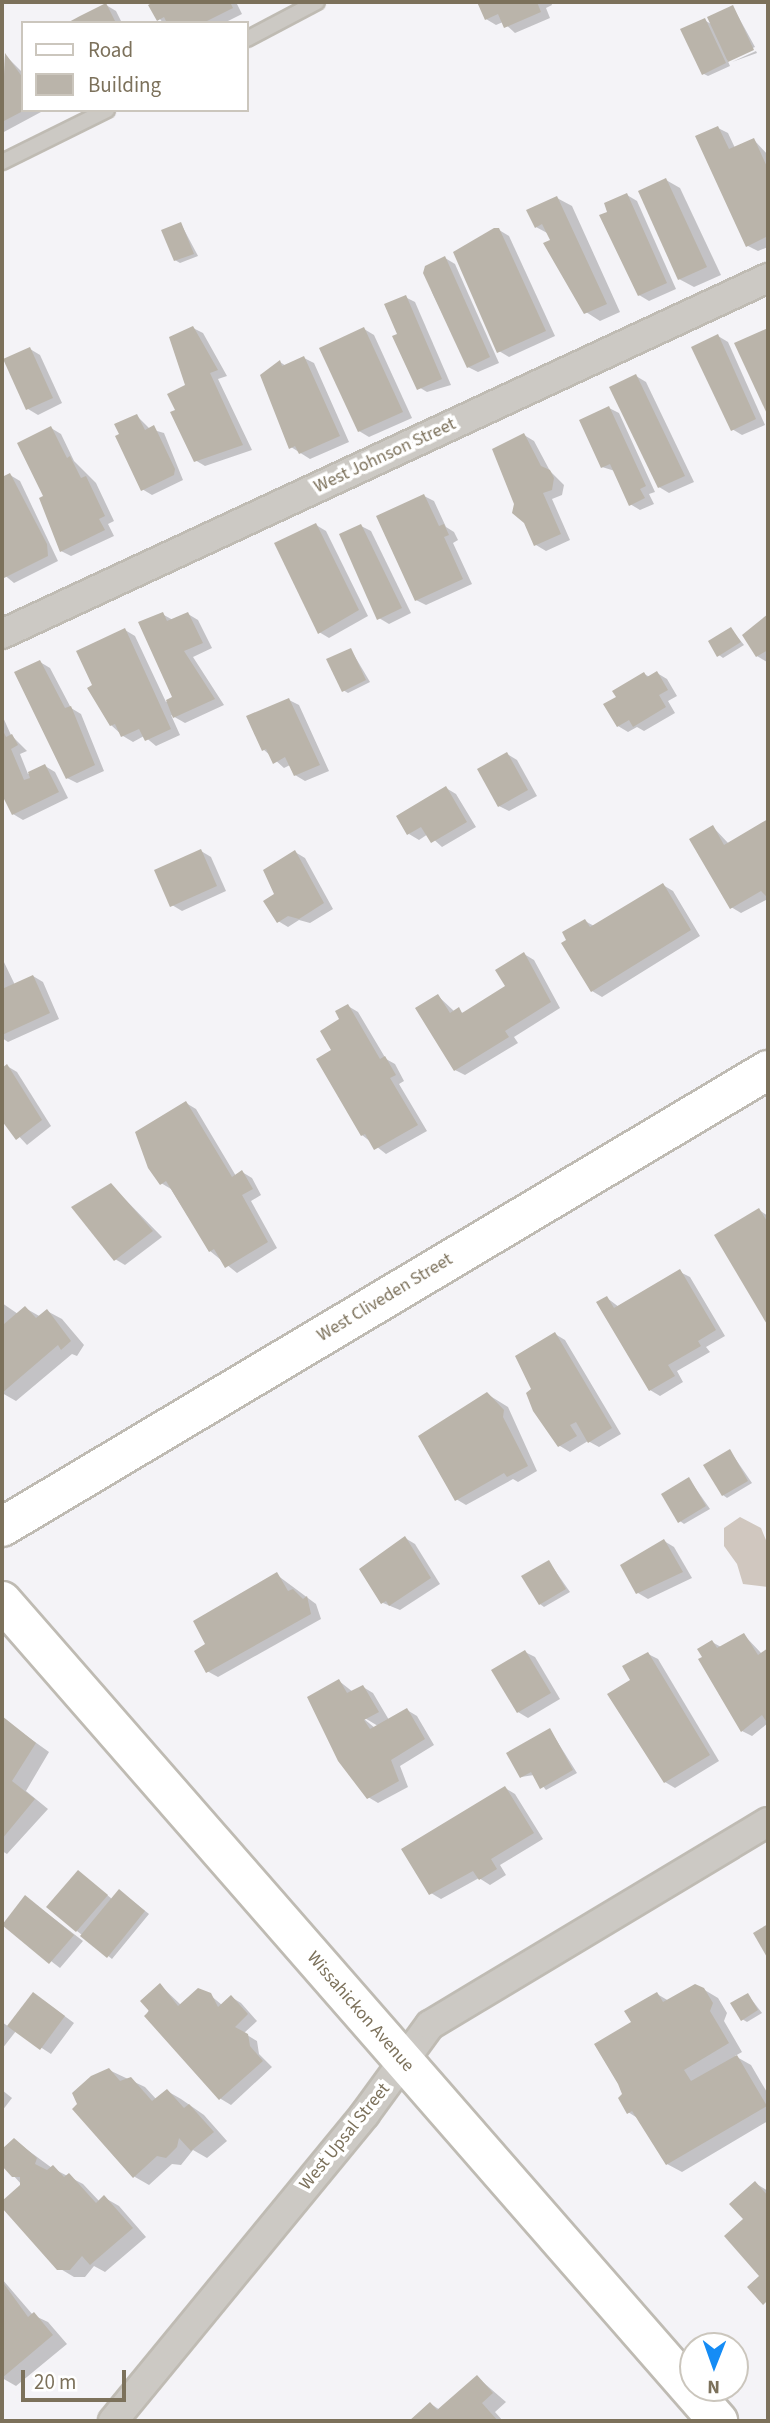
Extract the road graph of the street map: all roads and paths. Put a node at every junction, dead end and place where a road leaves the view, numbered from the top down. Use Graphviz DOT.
graph roads {
  1 [pos="317,2"];
  2 [pos="248,38"];
  3 [pos="103,112"];
  4 [pos="2,162"];
  5 [pos="768,278"];
  6 [pos="2,634"];
  7 [pos="768,1070"];
  8 [pos="2,1527"];
  9 [pos="2,1601"];
  10 [pos="768,1822"];
  11 [pos="403,2061"];
  12 [pos="113,2421"];
  13 [pos="718,2421"];
  1 -- 2 [label="lane"];
  3 -- 4 [label="lane"];
  5 -- 6 [label="street, West Johnson Street"];
  7 -- 8 [label="street, West Cliveden Street"];
  9 -- 11 [label="street, Wissahickon Avenue"];
  10 -- 11 [label="street, West Upsal Street"];
  11 -- 12 [label="street, West Upsal Street"];
  11 -- 13 [label="street, Wissahickon Avenue"];
}
